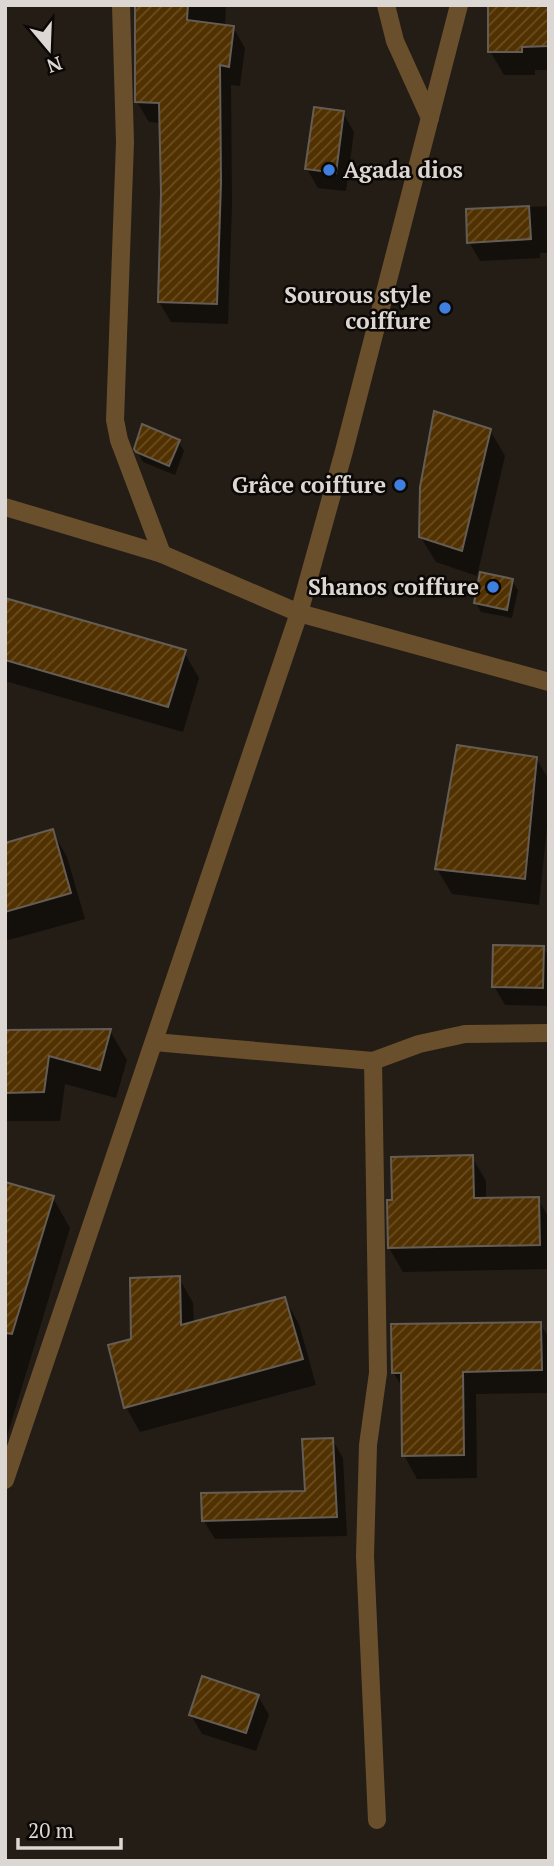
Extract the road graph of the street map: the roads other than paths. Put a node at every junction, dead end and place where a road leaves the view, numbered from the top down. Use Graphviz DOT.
graph roads {
  1 [pos="121,5"];
  2 [pos="386,5"];
  3 [pos="460,5"];
  4 [pos="430,118"];
  5 [pos="5,507"];
  6 [pos="162,554"];
  7 [pos="299,613"];
  8 [pos="549,682"];
  9 [pos="549,1033"];
  10 [pos="154,1042"];
  11 [pos="373,1061"];
  12 [pos="5,1479"];
  13 [pos="377,1821"];
  1 -- 6 [label="street"];
  2 -- 4 [label="street"];
  3 -- 4 [label="street"];
  4 -- 7 [label="street"];
  5 -- 6 [label="street"];
  6 -- 7 [label="street"];
  7 -- 8 [label="street"];
  7 -- 10 [label="street"];
  9 -- 11 [label="street"];
  10 -- 11 [label="street"];
  10 -- 12 [label="street"];
  11 -- 13 [label="street"];
}
